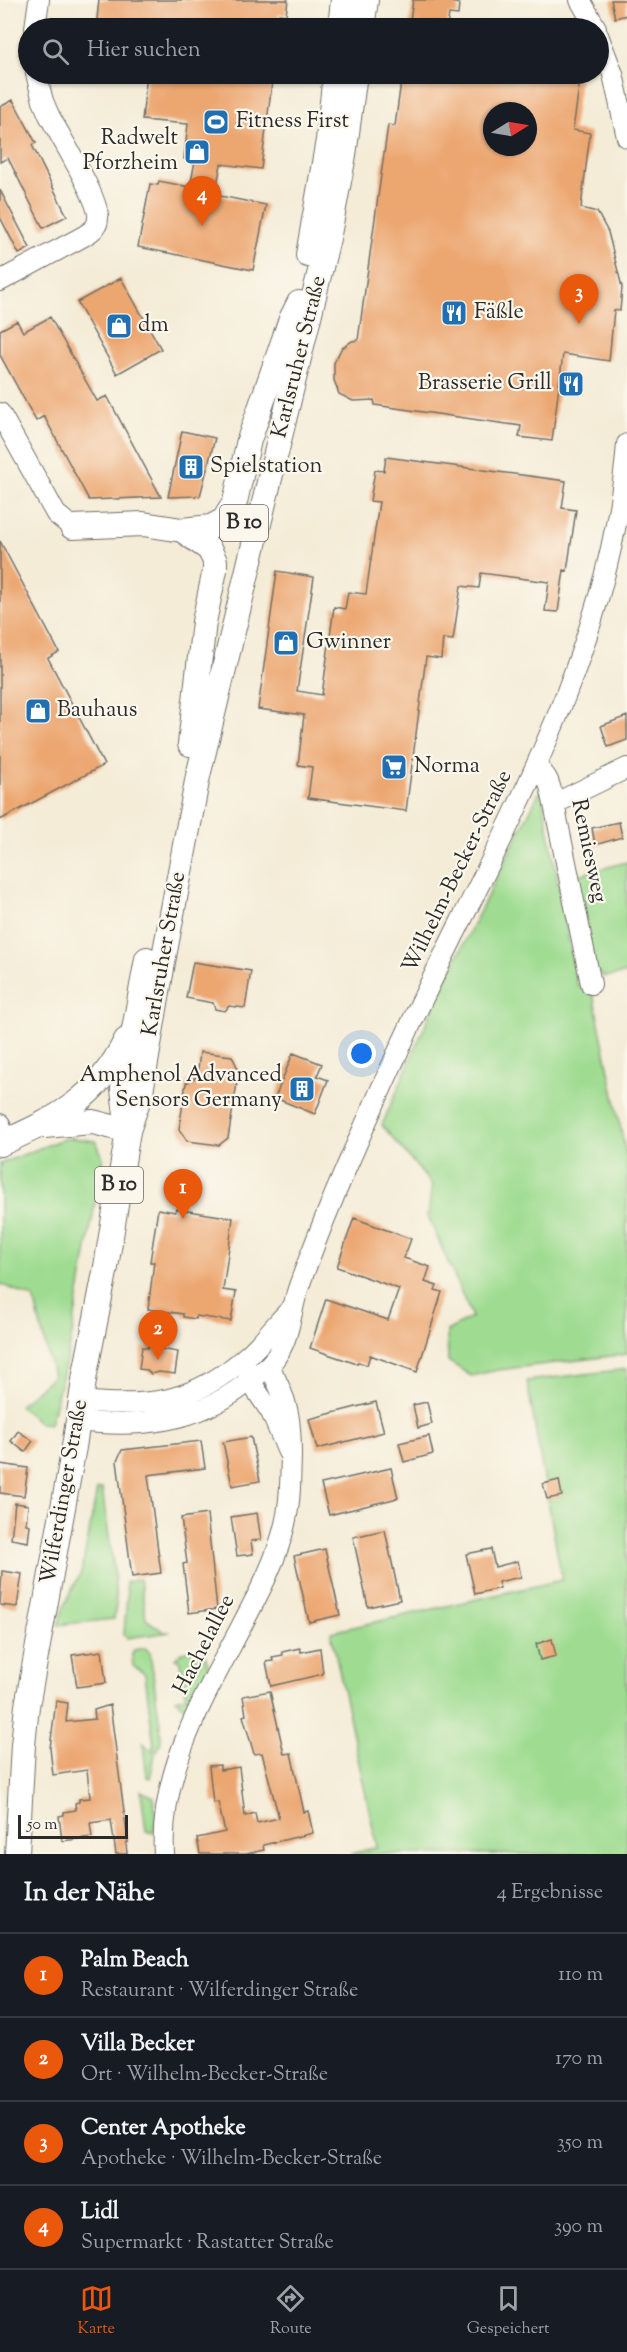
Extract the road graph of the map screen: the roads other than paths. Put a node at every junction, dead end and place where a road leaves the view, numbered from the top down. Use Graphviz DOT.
graph roads {
  1 [pos="39,0"];
  2 [pos="343,0"];
  3 [pos="366,0"];
  4 [pos="580,0"];
  5 [pos="36,18"];
  6 [pos="341,18"];
  7 [pos="363,18"];
  8 [pos="590,18"];
  9 [pos="609,63"];
  10 [pos="39,84"];
  11 [pos="334,84"];
  12 [pos="354,84"];
  13 [pos="627,137"];
  14 [pos="0,281"];
  15 [pos="299,303"];
  16 [pos="0,413"];
  17 [pos="627,444"];
  18 [pos="72,527"];
  19 [pos="182,530"];
  20 [pos="190,744"];
  21 [pos="536,768"];
  22 [pos="627,768"];
  23 [pos="554,804"];
  24 [pos="591,984"];
  25 [pos="134,1024"];
  26 [pos="69,1108"];
  27 [pos="40,1126"];
  28 [pos="128,1131"];
  29 [pos="1,1137"];
  30 [pos="292,1308"];
  31 [pos="250,1354"];
  32 [pos="269,1366"];
  33 [pos="250,1381"];
  34 [pos="80,1411"];
  35 [pos="291,1458"];
  36 [pos="17,1854"];
  37 [pos="164,1854"];
  1 -- 5 [label="street"];
  2 -- 6 [label="main road"];
  3 -- 7 [label="main road"];
  4 -- 8 [label="street"];
  9 -- 13 [label="street"];
  10 -- 14 [label="street"];
  11 -- 15 [label="main road, Karlsruher Straße / B 10"];
  12 -- 28 [label="main road, Karlsruher Straße / B 10"];
  15 -- 19 [label="main road"];
  15 -- 20 [label="main road, Karlsruher Straße / B 10"];
  16 -- 18 [label="street"];
  17 -- 21 [label="street, Wilhelm-Becker-Straße"];
  18 -- 19 [label="main road"];
  19 -- 20 [label="main road"];
  20 -- 25 [label="main road, Karlsruher Straße / B 10"];
  21 -- 23 [label="street, Remiesweg"];
  21 -- 30 [label="street, Wilhelm-Becker-Straße"];
  22 -- 23 [label="street"];
  23 -- 24 [label="street, Remiesweg"];
  25 -- 26 [label="main road"];
  25 -- 28 [label="main road, Karlsruher Straße / B 10"];
  26 -- 27 [label="main road"];
  26 -- 28 [label="main road"];
  27 -- 28 [label="main road"];
  27 -- 29 [label="main road"];
  28 -- 34 [label="main road, Wilferdinger Straße / B 10"];
  30 -- 31 [label="street, Wilhelm-Becker-Straße"];
  30 -- 32 [label="street, Wilhelm-Becker-Straße"];
  31 -- 32 [label="street"];
  31 -- 33 [label="street"];
  31 -- 34 [label="street, Wilhelm-Becker-Straße"];
  32 -- 33 [label="street, Wilhelm-Becker-Straße"];
  32 -- 35 [label="street, Hachelallee"];
  33 -- 34 [label="street, Wilhelm-Becker-Straße"];
  33 -- 35 [label="street, Hachelallee"];
  34 -- 36 [label="main road, Wilferdinger Straße / B 10"];
  35 -- 37 [label="street, Hachelallee"];
}
